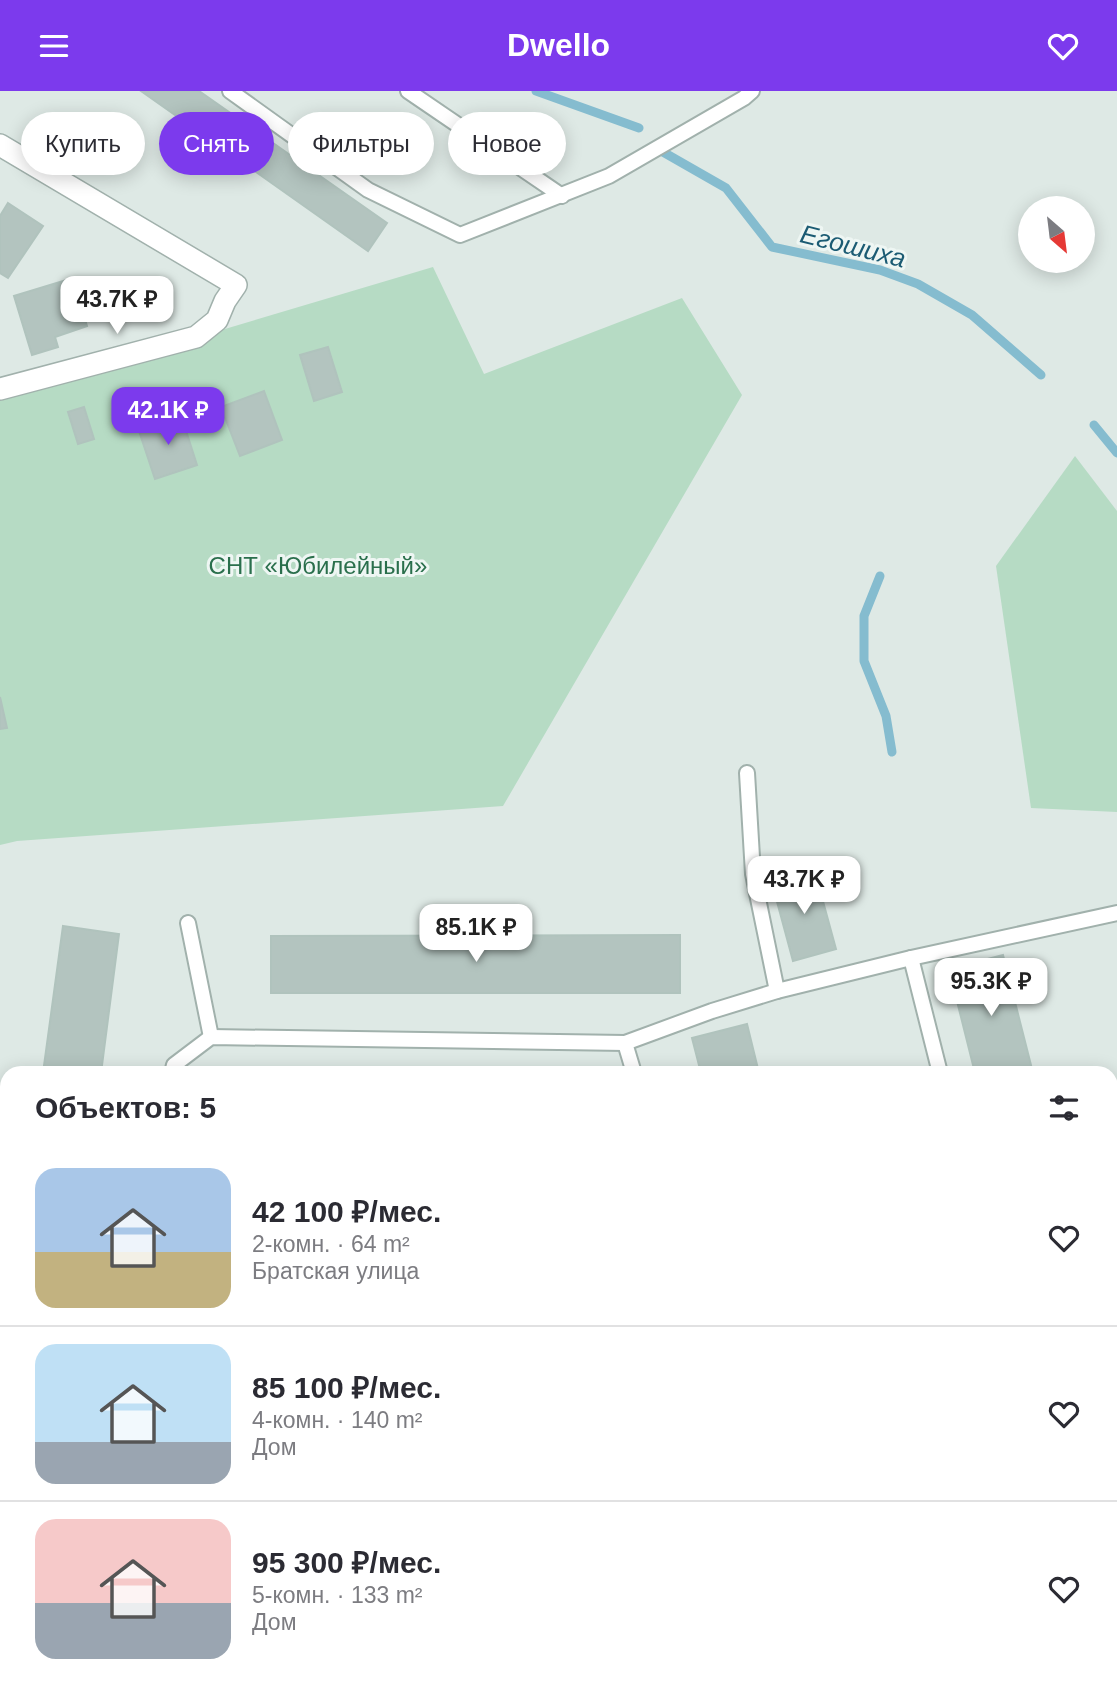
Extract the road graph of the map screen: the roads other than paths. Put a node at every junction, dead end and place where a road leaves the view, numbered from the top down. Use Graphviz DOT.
graph roads {
  1 [pos="230,91"];
  2 [pos="408,91"];
  3 [pos="752,91"];
  4 [pos="0,145"];
  5 [pos="562,197"];
  6 [pos="0,389"];
  7 [pos="747,772"];
  8 [pos="1117,913"];
  9 [pos="188,923"];
  10 [pos="911,958"];
  11 [pos="777,991"];
  12 [pos="211,1037"];
  13 [pos="625,1043"];
  14 [pos="174,1066"];
  15 [pos="632,1066"];
  16 [pos="938,1066"];
  1 -- 5 [label="lane"];
  2 -- 5 [label="lane"];
  3 -- 5 [label="lane"];
  4 -- 6 [label="street"];
  7 -- 11 [label="lane"];
  8 -- 10 [label="lane"];
  9 -- 12 [label="lane"];
  10 -- 11 [label="lane"];
  10 -- 16 [label="lane"];
  11 -- 13 [label="lane"];
  12 -- 13 [label="lane"];
  12 -- 14 [label="lane"];
  13 -- 15 [label="lane"];
}
